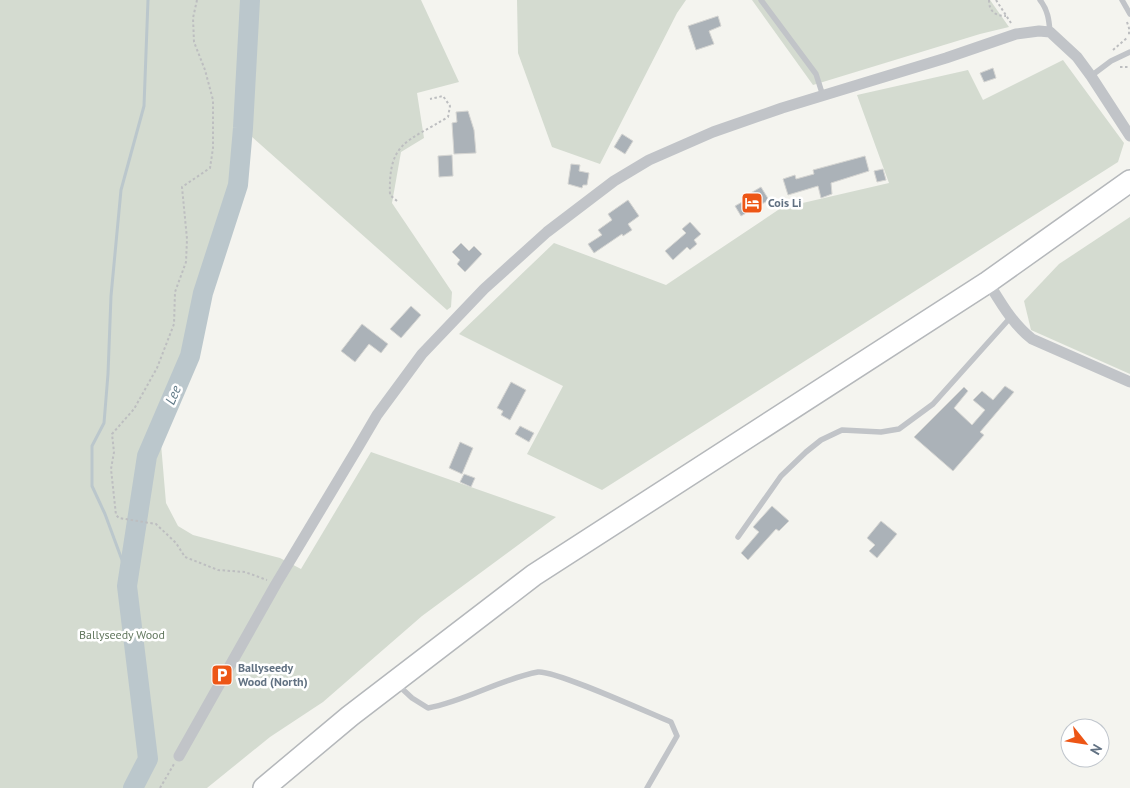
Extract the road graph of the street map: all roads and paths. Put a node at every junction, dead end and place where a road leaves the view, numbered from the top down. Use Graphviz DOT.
graph roads {
  1 [pos="196,0"];
  2 [pos="761,0"];
  3 [pos="989,0"];
  4 [pos="996,0"];
  5 [pos="1040,0"];
  6 [pos="1122,0"];
  7 [pos="1130,14"];
  8 [pos="1050,32"];
  9 [pos="1130,36"];
  10 [pos="1112,51"];
  11 [pos="1130,52"];
  12 [pos="1130,67"];
  13 [pos="1116,68"];
  14 [pos="1091,76"];
  15 [pos="824,96"];
  16 [pos="430,99"];
  17 [pos="1130,136"];
  18 [pos="1130,181"];
  19 [pos="398,201"];
  20 [pos="988,282"];
  21 [pos="1010,318"];
  22 [pos="1130,382"];
  23 [pos="738,537"];
  24 [pos="258,576"];
  25 [pos="395,682"];
  26 [pos="179,756"];
  27 [pos="160,788"];
  28 [pos="264,788"];
  29 [pos="647,788"];
  1 -- 24 [label="path"];
  2 -- 15 [label="lane"];
  3 -- 4 [label="path"];
  5 -- 8 [label="lane"];
  6 -- 7 [label="lane"];
  8 -- 14 [label="street"];
  8 -- 15 [label="street"];
  9 -- 10 [label="path"];
  11 -- 14 [label="lane"];
  12 -- 13 [label="path"];
  14 -- 17 [label="street"];
  15 -- 26 [label="street"];
  16 -- 19 [label="path"];
  18 -- 20 [label="highway"];
  20 -- 21 [label="street"];
  20 -- 25 [label="highway"];
  21 -- 22 [label="street"];
  21 -- 23 [label="lane"];
  25 -- 28 [label="highway"];
  25 -- 29 [label="lane"];
  26 -- 27 [label="path"];
}
